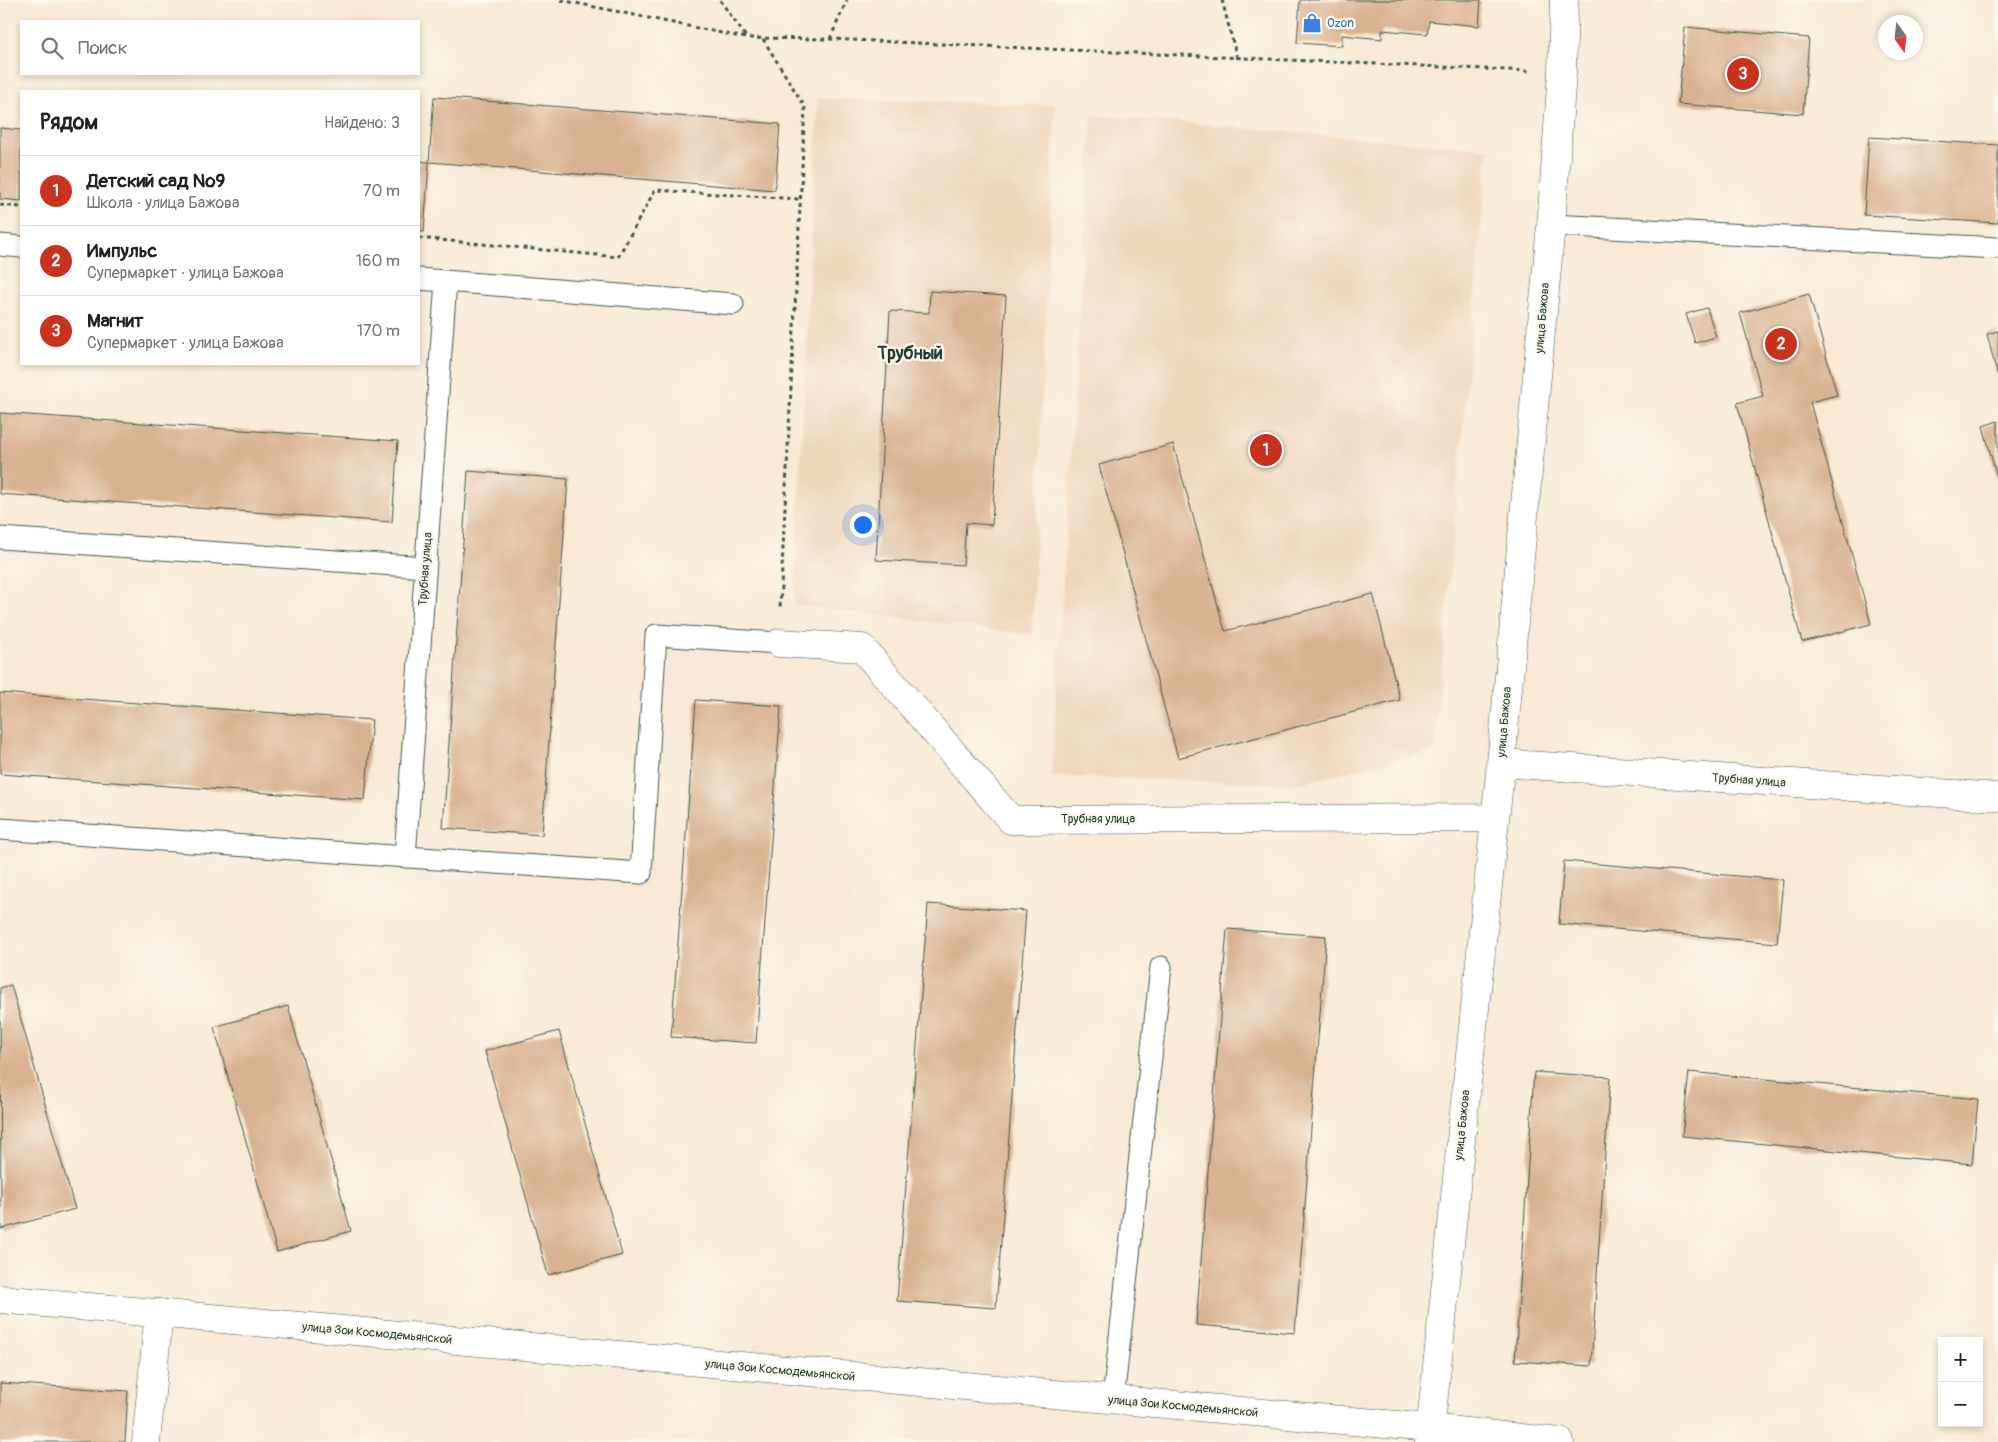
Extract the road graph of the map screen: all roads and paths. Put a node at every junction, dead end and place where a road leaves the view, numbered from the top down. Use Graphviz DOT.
graph roads {
  1 [pos="561,0"];
  2 [pos="720,0"];
  3 [pos="847,0"];
  4 [pos="1222,0"];
  5 [pos="1564,0"];
  6 [pos="746,38"];
  7 [pos="763,39"];
  8 [pos="830,39"];
  9 [pos="1237,58"];
  10 [pos="1562,72"];
  11 [pos="800,199"];
  12 [pos="0,206"];
  13 [pos="20,207"];
  14 [pos="1551,225"];
  15 [pos="420,238"];
  16 [pos="0,245"];
  17 [pos="20,247"];
  18 [pos="1998,248"];
  19 [pos="420,279"];
  20 [pos="446,281"];
  21 [pos="733,304"];
  22 [pos="0,538"];
  23 [pos="426,567"];
  24 [pos="779,643"];
  25 [pos="1501,763"];
  26 [pos="1998,796"];
  27 [pos="1495,818"];
  28 [pos="0,829"];
  29 [pos="405,856"];
  30 [pos="1160,967"];
  31 [pos="0,1299"];
  32 [pos="159,1313"];
  33 [pos="1113,1400"];
  34 [pos="1429,1435"];
  35 [pos="146,1442"];
  36 [pos="1560,1442"];
  1 -- 6 [label="path"];
  2 -- 6 [label="path"];
  3 -- 8 [label="path"];
  4 -- 9 [label="path"];
  5 -- 10 [label="street, улица Бажова"];
  6 -- 7 [label="path"];
  7 -- 8 [label="path"];
  7 -- 11 [label="path"];
  8 -- 9 [label="path"];
  9 -- 10 [label="path"];
  10 -- 14 [label="street, улица Бажова"];
  11 -- 15 [label="path"];
  11 -- 24 [label="path"];
  12 -- 13 [label="path"];
  14 -- 18 [label="lane"];
  14 -- 25 [label="street, улица Бажова"];
  16 -- 17 [label="lane"];
  19 -- 20 [label="lane"];
  20 -- 21 [label="lane"];
  20 -- 23 [label="lane, Трубная улица"];
  22 -- 23 [label="lane"];
  23 -- 29 [label="lane, Трубная улица"];
  24 -- 27 [label="street, Трубная улица"];
  24 -- 29 [label="lane"];
  25 -- 26 [label="street, Трубная улица"];
  25 -- 27 [label="street, улица Бажова"];
  27 -- 34 [label="street, улица Бажова"];
  28 -- 29 [label="lane"];
  30 -- 33 [label="lane"];
  31 -- 32 [label="street, улица Зои Космодемьянской"];
  32 -- 33 [label="street, улица Зои Космодемьянской"];
  32 -- 35 [label="street"];
  33 -- 34 [label="street, улица Зои Космодемьянской"];
  34 -- 36 [label="street, улица Зои Космодемьянской"];
}
